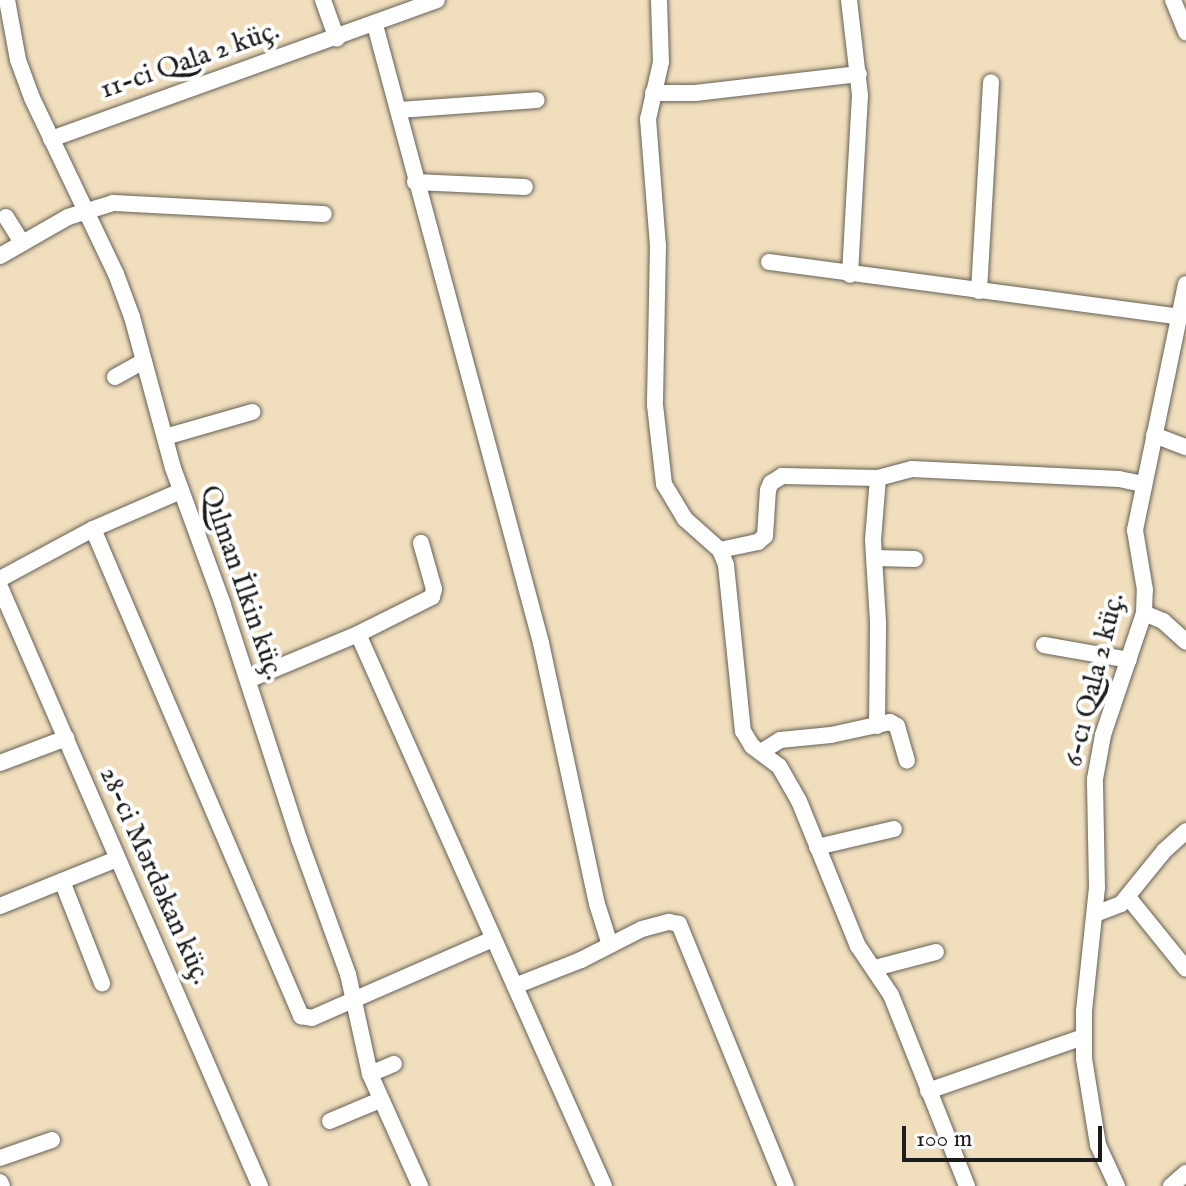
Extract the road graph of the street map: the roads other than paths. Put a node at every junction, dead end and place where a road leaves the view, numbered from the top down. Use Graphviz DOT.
graph roads {
  1 [pos="7,0"];
  2 [pos="323,0"];
  3 [pos="437,0"];
  4 [pos="659,0"];
  5 [pos="849,0"];
  6 [pos="1173,0"];
  7 [pos="375,25"];
  8 [pos="1186,32"];
  9 [pos="337,39"];
  10 [pos="7,41"];
  11 [pos="859,74"];
  12 [pos="991,82"];
  13 [pos="653,93"];
  14 [pos="537,100"];
  15 [pos="399,110"];
  16 [pos="51,139"];
  17 [pos="415,182"];
  18 [pos="525,187"];
  19 [pos="85,210"];
  20 [pos="324,214"];
  21 [pos="6,217"];
  22 [pos="22,243"];
  23 [pos="0,256"];
  24 [pos="769,262"];
  25 [pos="850,275"];
  26 [pos="1186,284"];
  27 [pos="979,291"];
  28 [pos="1180,317"];
  29 [pos="144,361"];
  30 [pos="115,377"];
  31 [pos="252,412"];
  32 [pos="1154,435"];
  33 [pos="165,437"];
  34 [pos="1186,447"];
  35 [pos="878,478"];
  36 [pos="1143,484"];
  37 [pos="181,491"];
  38 [pos="93,529"];
  39 [pos="421,543"];
  40 [pos="720,550"];
  41 [pos="875,558"];
  42 [pos="915,559"];
  43 [pos="0,579"];
  44 [pos="0,587"];
  45 [pos="1144,613"];
  46 [pos="358,634"];
  47 [pos="1185,640"];
  48 [pos="1044,645"];
  49 [pos="1129,660"];
  50 [pos="248,680"];
  51 [pos="877,726"];
  52 [pos="66,738"];
  53 [pos="761,752"];
  54 [pos="907,761"];
  55 [pos="0,763"];
  56 [pos="894,829"];
  57 [pos="1186,831"];
  58 [pos="817,847"];
  59 [pos="117,859"];
  60 [pos="62,881"];
  61 [pos="1128,897"];
  62 [pos="0,906"];
  63 [pos="1095,914"];
  64 [pos="493,939"];
  65 [pos="610,945"];
  66 [pos="936,952"];
  67 [pos="875,968"];
  68 [pos="1186,969"];
  69 [pos="102,983"];
  70 [pos="515,986"];
  71 [pos="354,1001"];
  72 [pos="1083,1037"];
  73 [pos="394,1064"];
  74 [pos="370,1074"];
  75 [pos="928,1091"];
  76 [pos="380,1100"];
  77 [pos="330,1121"];
  78 [pos="52,1140"];
  79 [pos="0,1158"];
  80 [pos="1186,1173"];
  81 [pos="260,1186"];
  82 [pos="420,1186"];
  83 [pos="604,1186"];
  84 [pos="786,1186"];
  85 [pos="967,1186"];
  86 [pos="1117,1186"];
  87 [pos="1171,1186"];
  1 -- 10 [label="street, Qılman İlkin küç."];
  2 -- 9 [label="street"];
  3 -- 7 [label="street, 11-ci Qala 2 küç."];
  4 -- 13 [label="street"];
  5 -- 11 [label="street"];
  6 -- 8 [label="street"];
  7 -- 9 [label="street, 11-ci Qala 2 küç."];
  7 -- 15 [label="street"];
  9 -- 16 [label="street, 11-ci Qala 2 küç."];
  10 -- 16 [label="street, Qılman İlkin küç."];
  11 -- 13 [label="street"];
  11 -- 25 [label="street"];
  12 -- 27 [label="street"];
  13 -- 40 [label="street"];
  14 -- 15 [label="street"];
  15 -- 17 [label="street"];
  16 -- 19 [label="street, Qılman İlkin küç."];
  17 -- 18 [label="street"];
  17 -- 65 [label="street"];
  19 -- 20 [label="street"];
  19 -- 22 [label="street"];
  19 -- 29 [label="street, Qılman İlkin küç."];
  21 -- 22 [label="street"];
  22 -- 23 [label="street"];
  24 -- 25 [label="street"];
  25 -- 27 [label="street"];
  26 -- 28 [label="street, 6-cı Qala 2 küç."];
  27 -- 28 [label="street"];
  28 -- 32 [label="street, 6-cı Qala 2 küç."];
  29 -- 30 [label="street"];
  29 -- 33 [label="street, Qılman İlkin küç."];
  31 -- 33 [label="street"];
  32 -- 34 [label="street"];
  32 -- 36 [label="street, 6-cı Qala 2 küç."];
  33 -- 37 [label="street, Qılman İlkin küç."];
  35 -- 36 [label="street"];
  35 -- 40 [label="street"];
  35 -- 41 [label="street"];
  36 -- 45 [label="street, 6-cı Qala 2 küç."];
  37 -- 38 [label="street"];
  37 -- 50 [label="street, Qılman İlkin küç."];
  38 -- 43 [label="street"];
  38 -- 71 [label="street"];
  39 -- 46 [label="street"];
  40 -- 53 [label="street"];
  41 -- 42 [label="street"];
  41 -- 51 [label="street"];
  44 -- 52 [label="street, 28-ci Mərdəkan küç."];
  45 -- 47 [label="street"];
  45 -- 49 [label="street, 6-cı Qala 2 küç."];
  46 -- 50 [label="street"];
  46 -- 64 [label="street"];
  48 -- 49 [label="street"];
  49 -- 63 [label="street, 6-cı Qala 2 küç."];
  50 -- 71 [label="street, Qılman İlkin küç."];
  51 -- 53 [label="street"];
  51 -- 54 [label="street"];
  52 -- 55 [label="street"];
  52 -- 59 [label="street, 28-ci Mərdəkan küç."];
  53 -- 58 [label="street"];
  56 -- 58 [label="street"];
  57 -- 61 [label="street"];
  58 -- 67 [label="street"];
  59 -- 60 [label="street"];
  59 -- 81 [label="street, 28-ci Mərdəkan küç."];
  60 -- 62 [label="street"];
  60 -- 69 [label="street"];
  61 -- 63 [label="street"];
  61 -- 68 [label="street"];
  63 -- 72 [label="street, 6-cı Qala 2 küç."];
  64 -- 70 [label="street"];
  64 -- 71 [label="street"];
  65 -- 70 [label="street"];
  65 -- 84 [label="street"];
  66 -- 67 [label="street"];
  67 -- 75 [label="street"];
  70 -- 83 [label="street"];
  71 -- 74 [label="street, Qılman İlkin küç."];
  72 -- 75 [label="street"];
  72 -- 86 [label="street, 6-cı Qala 2 küç."];
  73 -- 74 [label="street"];
  74 -- 76 [label="street, Qılman İlkin küç."];
  75 -- 85 [label="street"];
  76 -- 77 [label="street"];
  76 -- 82 [label="street, Qılman İlkin küç."];
  78 -- 79 [label="street"];
  80 -- 87 [label="street"];
}
